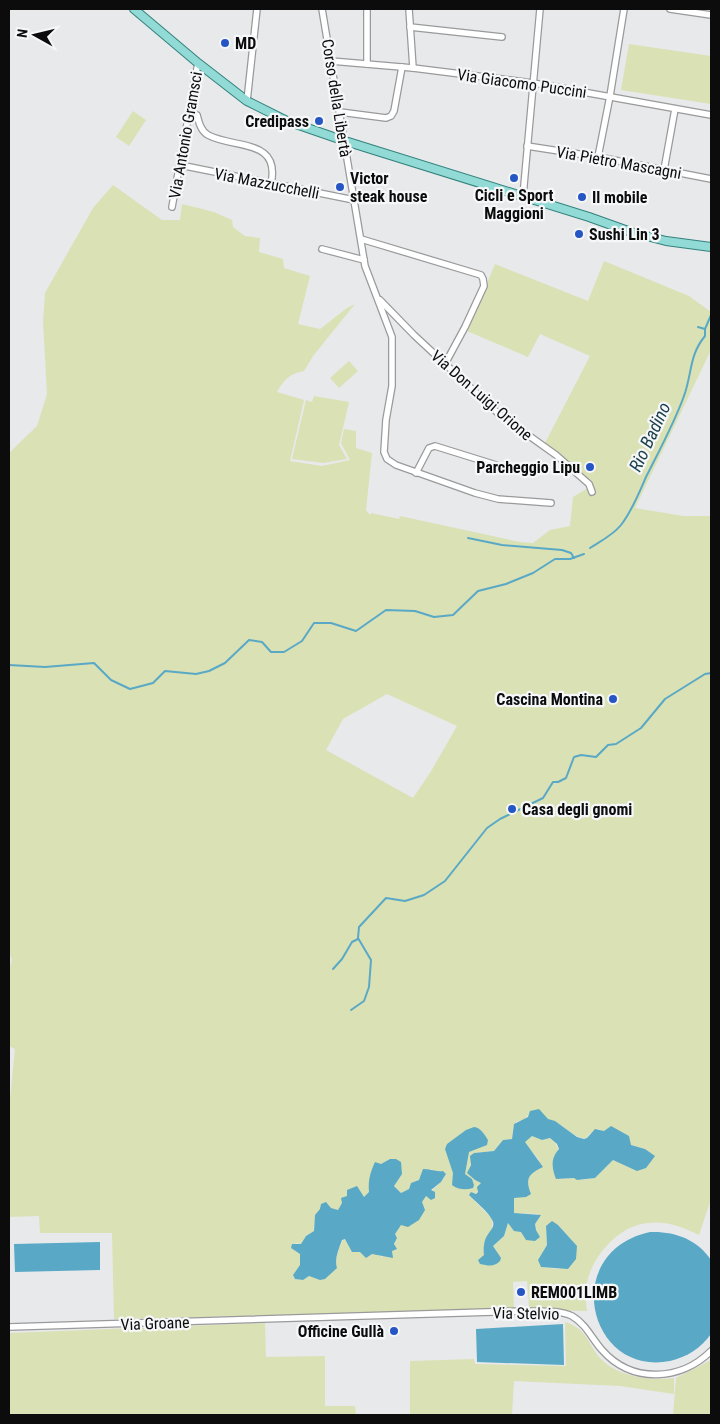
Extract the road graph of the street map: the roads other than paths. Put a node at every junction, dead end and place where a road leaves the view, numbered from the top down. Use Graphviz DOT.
graph roads {
  1 [pos="134,9"];
  2 [pos="257,9"];
  3 [pos="322,9"];
  4 [pos="367,9"];
  5 [pos="409,9"];
  6 [pos="540,9"];
  7 [pos="624,9"];
  8 [pos="670,9"];
  9 [pos="711,15"];
  10 [pos="410,27"];
  11 [pos="502,37"];
  12 [pos="331,61"];
  13 [pos="198,63"];
  14 [pos="367,64"];
  15 [pos="402,67"];
  16 [pos="413,68"];
  17 [pos="533,83"];
  18 [pos="610,96"];
  19 [pos="247,101"];
  20 [pos="675,109"];
  21 [pos="189,112"];
  22 [pos="340,112"];
  23 [pos="711,115"];
  24 [pos="345,141"];
  25 [pos="527,146"];
  26 [pos="598,157"];
  27 [pos="180,165"];
  28 [pos="664,170"];
  29 [pos="711,179"];
  30 [pos="272,184"];
  31 [pos="523,196"];
  32 [pos="354,200"];
  33 [pos="172,207"];
  34 [pos="360,239"];
  35 [pos="711,247"];
  36 [pos="322,249"];
  37 [pos="364,260"];
  38 [pos="374,292"];
  39 [pos="445,364"];
  40 [pos="496,465"];
  41 [pos="416,473"];
  42 [pos="592,492"];
  43 [pos="551,503"];
  44 [pos="302,1319"];
  45 [pos="9,1327"];
  46 [pos="711,1351"];
  1 -- 13 [label="main road"];
  2 -- 19 [label="street"];
  3 -- 12 [label="street, Corso della Libertà"];
  4 -- 14 [label="street"];
  5 -- 10 [label="street"];
  6 -- 17 [label="street"];
  7 -- 18 [label="street"];
  8 -- 9 [label="street"];
  10 -- 11 [label="street"];
  10 -- 16 [label="street"];
  12 -- 14 [label="street, Via Giacomo Puccini"];
  12 -- 22 [label="street, Corso della Libertà"];
  13 -- 19 [label="main road"];
  13 -- 21 [label="street, Via Antonio Gramsci"];
  14 -- 15 [label="street, Via Giacomo Puccini"];
  15 -- 16 [label="street, Via Giacomo Puccini"];
  15 -- 22 [label="street"];
  16 -- 17 [label="street, Via Giacomo Puccini"];
  17 -- 18 [label="street, Via Giacomo Puccini"];
  17 -- 25 [label="street"];
  18 -- 20 [label="street, Via Giacomo Puccini"];
  18 -- 26 [label="street"];
  19 -- 24 [label="main road"];
  20 -- 23 [label="street, Via Giacomo Puccini"];
  20 -- 28 [label="street"];
  21 -- 27 [label="street, Via Antonio Gramsci"];
  21 -- 30 [label="street"];
  22 -- 24 [label="street, Corso della Libertà"];
  24 -- 31 [label="main road"];
  24 -- 32 [label="street, Corso della Libertà"];
  25 -- 26 [label="street, Via Pietro Mascagni"];
  25 -- 31 [label="street"];
  26 -- 28 [label="street, Via Pietro Mascagni"];
  27 -- 30 [label="street, Via Mazzucchelli"];
  27 -- 33 [label="street, Via Antonio Gramsci"];
  28 -- 29 [label="street, Via Pietro Mascagni"];
  30 -- 32 [label="street, Via Mazzucchelli"];
  31 -- 35 [label="main road"];
  32 -- 34 [label="street, Corso della Libertà"];
  34 -- 37 [label="street, Corso della Libertà"];
  34 -- 39 [label="street"];
  36 -- 37 [label="street"];
  37 -- 38 [label="street, Corso della Libertà"];
  38 -- 39 [label="street, Via Don Luigi Orione"];
  38 -- 41 [label="street, Corso della Libertà"];
  39 -- 42 [label="street, Via Don Luigi Orione"];
  40 -- 41 [label="street"];
  41 -- 43 [label="street, Corso della Libertà"];
  44 -- 45 [label="street, Via Groane"];
  44 -- 46 [label="street, Via Stelvio"];
}
